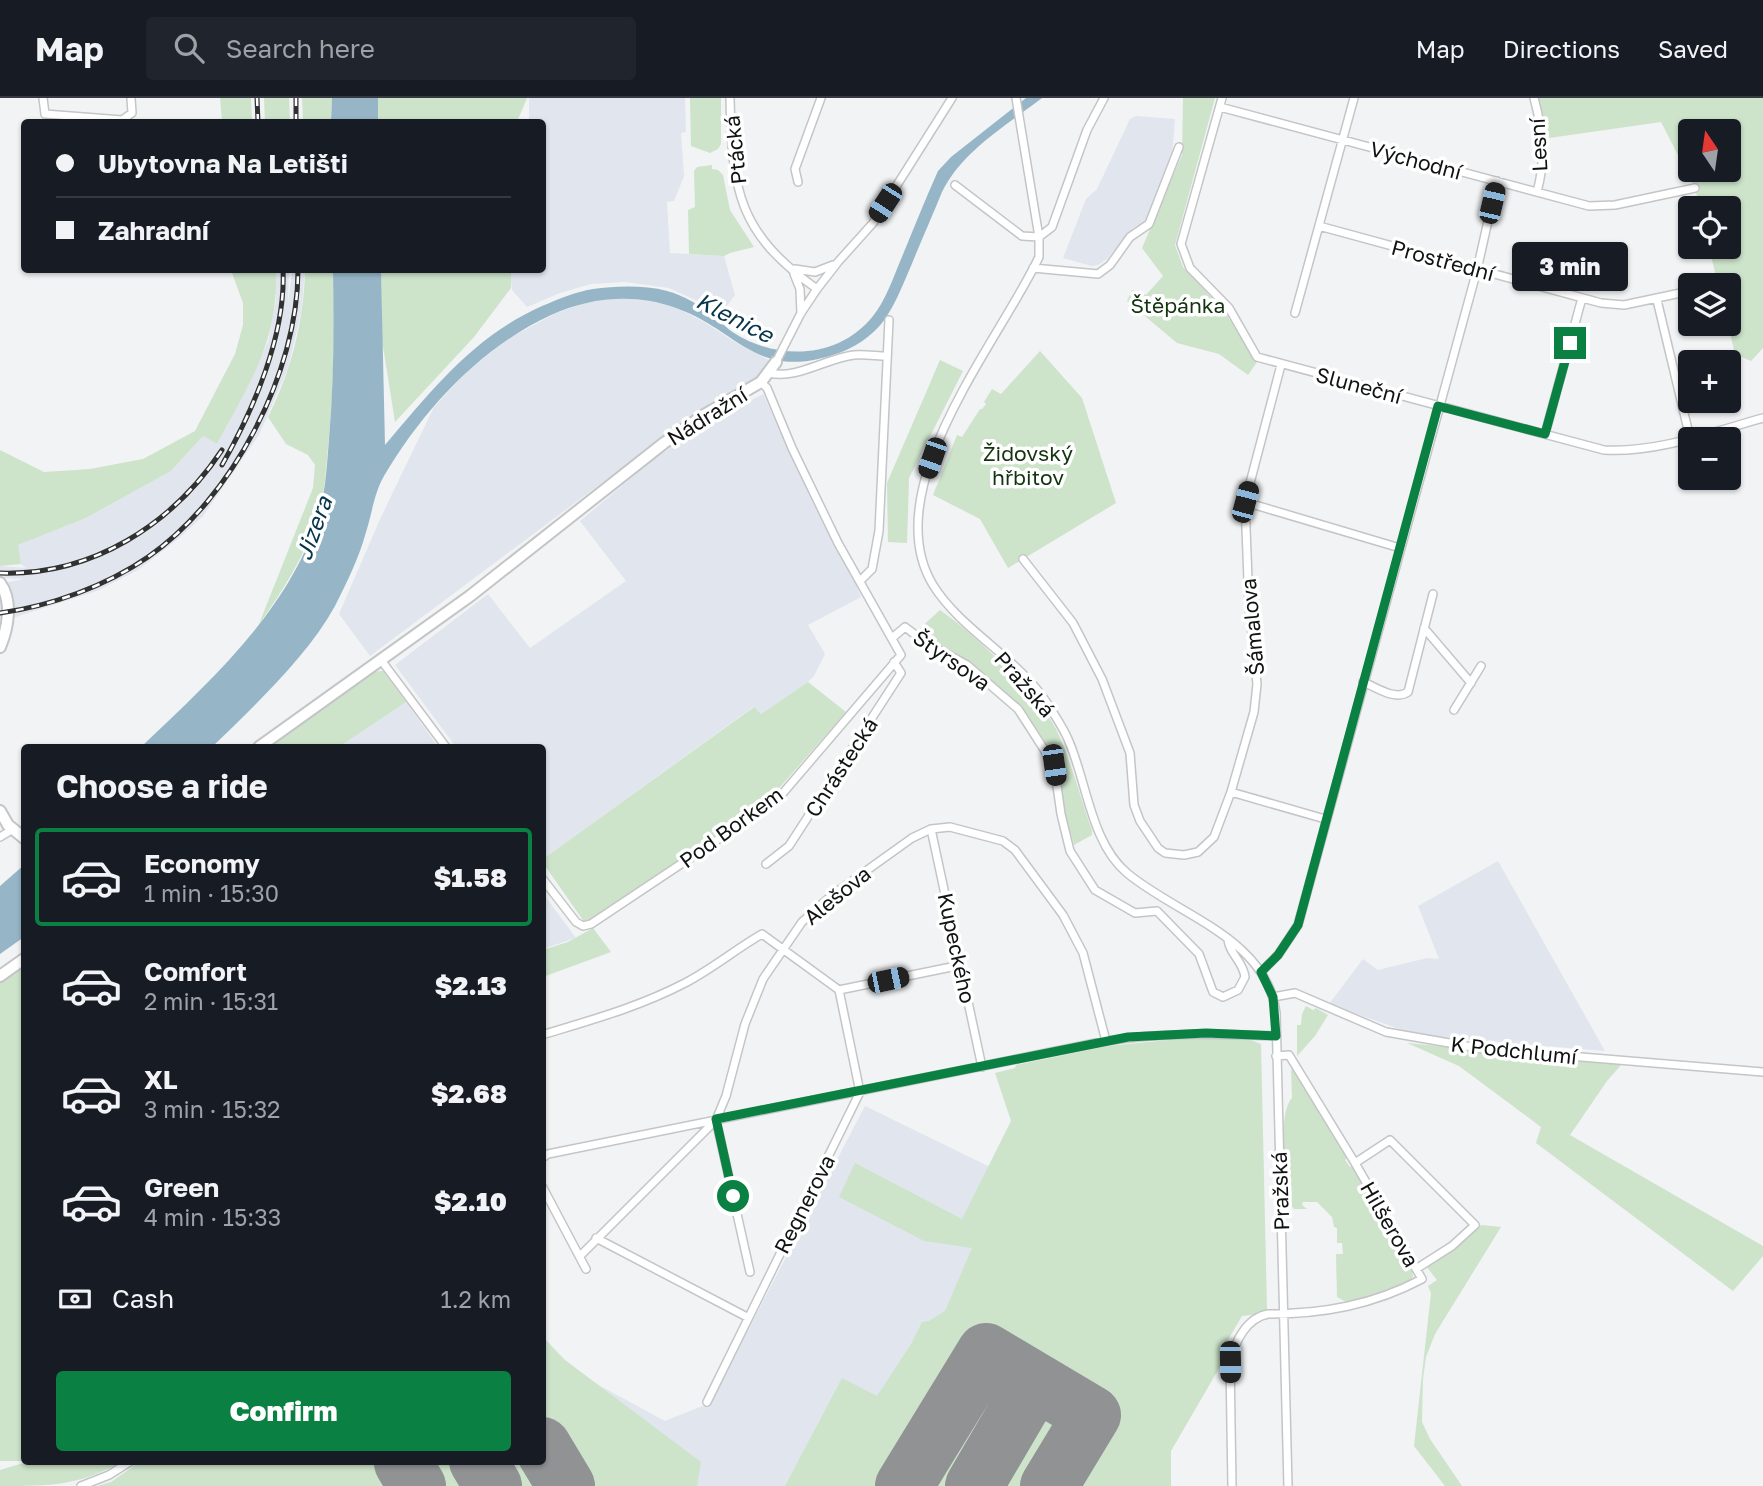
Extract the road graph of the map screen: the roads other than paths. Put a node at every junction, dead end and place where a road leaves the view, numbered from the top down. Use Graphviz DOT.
graph roads {
  1 [pos="43,98"];
  2 [pos="131,98"];
  3 [pos="730,98"];
  4 [pos="821,98"];
  5 [pos="952,98"];
  6 [pos="1016,98"];
  7 [pos="1104,98"];
  8 [pos="1222,98"];
  9 [pos="1354,98"];
  10 [pos="1534,98"];
  11 [pos="1220,107"];
  12 [pos="109,119"];
  13 [pos="123,119"];
  14 [pos="1342,141"];
  15 [pos="1179,147"];
  16 [pos="1497,181"];
  17 [pos="798,182"];
  18 [pos="955,185"];
  19 [pos="1695,188"];
  20 [pos="1537,192"];
  21 [pos="1319,226"];
  22 [pos="1039,237"];
  23 [pos="838,262"];
  24 [pos="791,268"];
  25 [pos="1033,268"];
  26 [pos="1477,270"];
  27 [pos="817,289"];
  28 [pos="1678,294"];
  29 [pos="1582,298"];
  30 [pos="1657,300"];
  31 [pos="801,313"];
  32 [pos="1295,313"];
  33 [pos="889,320"];
  34 [pos="887,356"];
  35 [pos="776,362"];
  36 [pos="1281,365"];
  37 [pos="765,378"];
  38 [pos="1438,406"];
  39 [pos="1763,418"];
  40 [pos="1687,427"];
  41 [pos="1730,427"];
  42 [pos="1545,434"];
  43 [pos="1678,440"];
  44 [pos="1245,502"];
  45 [pos="1401,548"];
  46 [pos="1023,559"];
  47 [pos="860,581"];
  48 [pos="0,583"];
  49 [pos="1433,594"];
  50 [pos="1424,628"];
  51 [pos="892,638"];
  52 [pos="0,647"];
  53 [pos="901,655"];
  54 [pos="381,660"];
  55 [pos="894,662"];
  56 [pos="1481,666"];
  57 [pos="1363,682"];
  58 [pos="1471,683"];
  59 [pos="1454,710"];
  60 [pos="263,744"];
  61 [pos="444,744"];
  62 [pos="1231,792"];
  63 [pos="0,811"];
  64 [pos="1325,819"];
  65 [pos="13,829"];
  66 [pos="931,829"];
  67 [pos="21,836"];
  68 [pos="0,837"];
  69 [pos="766,864"];
  70 [pos="546,883"];
  71 [pos="1228,940"];
  72 [pos="782,950"];
  73 [pos="21,961"];
  74 [pos="961,965"];
  75 [pos="1261,972"];
  76 [pos="0,976"];
  77 [pos="839,990"];
  78 [pos="1273,997"];
  79 [pos="546,1034"];
  80 [pos="1276,1036"];
  81 [pos="1106,1041"];
  82 [pos="1276,1056"];
  83 [pos="982,1067"];
  84 [pos="1763,1072"];
  85 [pos="860,1092"];
  86 [pos="716,1119"];
  87 [pos="546,1155"];
  88 [pos="1355,1163"];
  89 [pos="546,1193"];
  90 [pos="596,1238"];
  91 [pos="580,1256"];
  92 [pos="586,1269"];
  93 [pos="1416,1269"];
  94 [pos="750,1272"];
  95 [pos="747,1317"];
  96 [pos="1284,1318"];
  97 [pos="706,1402"];
  98 [pos="125,1465"];
  99 [pos="81,1486"];
  100 [pos="1232,1486"];
  101 [pos="1288,1486"];
  1 -- 12 [label="street"];
  2 -- 13 [label="street"];
  3 -- 24 [label="street, Ptácká"];
  4 -- 17 [label="street"];
  5 -- 23 [label="street, Nádražní"];
  6 -- 22 [label="street, Pražská"];
  7 -- 22 [label="street"];
  8 -- 11 [label="street, Sluneční"];
  9 -- 14 [label="street"];
  10 -- 20 [label="street, Lesní"];
  11 -- 14 [label="street, Východní"];
  11 -- 36 [label="street, Sluneční"];
  14 -- 16 [label="street, Východní"];
  14 -- 21 [label="street"];
  15 -- 25 [label="street"];
  16 -- 20 [label="street, Východní"];
  16 -- 26 [label="street"];
  18 -- 22 [label="street"];
  19 -- 20 [label="street, Východní"];
  21 -- 26 [label="street, Prostřední"];
  21 -- 32 [label="street"];
  22 -- 25 [label="street, Pražská"];
  23 -- 24 [label="street"];
  23 -- 27 [label="street, Nádražní"];
  24 -- 27 [label="street, Ptácká"];
  24 -- 31 [label="street"];
  25 -- 71 [label="street, Pražská"];
  26 -- 29 [label="street, Prostřední"];
  26 -- 38 [label="street"];
  27 -- 31 [label="street, Nádražní"];
  28 -- 30 [label="street, Prostřední"];
  29 -- 30 [label="street, Prostřední"];
  29 -- 42 [label="street"];
  30 -- 40 [label="street"];
  31 -- 35 [label="street, Nádražní"];
  33 -- 34 [label="street"];
  34 -- 37 [label="street"];
  34 -- 47 [label="street"];
  35 -- 37 [label="street, Nádražní"];
  36 -- 38 [label="street, Sluneční"];
  36 -- 44 [label="street, Šámalova"];
  37 -- 47 [label="street, Štyrsova"];
  37 -- 54 [label="street, Nádražní"];
  38 -- 42 [label="street, Sluneční"];
  38 -- 45 [label="street"];
  39 -- 41 [label="street, Sluneční"];
  42 -- 43 [label="street, Sluneční"];
  44 -- 45 [label="street"];
  44 -- 62 [label="street, Šámalova"];
  45 -- 57 [label="street"];
  46 -- 62 [label="street, Šámalova"];
  47 -- 51 [label="street, Štyrsova"];
  48 -- 52 [label="street"];
  49 -- 50 [label="street"];
  50 -- 57 [label="street"];
  50 -- 58 [label="street"];
  51 -- 53 [label="street, Štyrsova"];
  51 -- 71 [label="street, Štyrsova"];
  53 -- 55 [label="street, Pod Borkem"];
  54 -- 60 [label="street, Nádražní"];
  54 -- 61 [label="street"];
  55 -- 69 [label="street, Chrástecká"];
  55 -- 70 [label="street, Pod Borkem"];
  56 -- 58 [label="street"];
  57 -- 64 [label="street"];
  58 -- 59 [label="street"];
  62 -- 64 [label="street"];
  63 -- 65 [label="street"];
  64 -- 75 [label="street"];
  65 -- 67 [label="street"];
  65 -- 68 [label="street"];
  66 -- 72 [label="street, Alešova"];
  66 -- 74 [label="street, Kupeckého"];
  66 -- 81 [label="street"];
  71 -- 75 [label="street, Pražská"];
  72 -- 77 [label="street"];
  72 -- 79 [label="street"];
  72 -- 86 [label="street, Alešova"];
  73 -- 76 [label="street"];
  74 -- 77 [label="street"];
  74 -- 83 [label="street, Kupeckého"];
  75 -- 78 [label="street, Pražská"];
  77 -- 85 [label="street"];
  78 -- 80 [label="street, Pražská"];
  78 -- 84 [label="street, K Podchlumí"];
  80 -- 81 [label="street"];
  80 -- 82 [label="street, Pražská"];
  81 -- 83 [label="street"];
  82 -- 88 [label="street, Hilšerova"];
  82 -- 96 [label="street, Pražská"];
  83 -- 85 [label="street"];
  85 -- 86 [label="street"];
  85 -- 95 [label="street, Regnerova"];
  86 -- 87 [label="street"];
  86 -- 90 [label="street"];
  86 -- 94 [label="street"];
  88 -- 93 [label="street, Hilšerova"];
  88 -- 93 [label="street"];
  89 -- 91 [label="street"];
  90 -- 91 [label="street"];
  90 -- 95 [label="street"];
  91 -- 92 [label="street"];
  93 -- 96 [label="street, Hilšerova"];
  95 -- 97 [label="street, Regnerova"];
  96 -- 100 [label="street"];
  96 -- 101 [label="street, Pražská"];
  98 -- 99 [label="street"];
}
